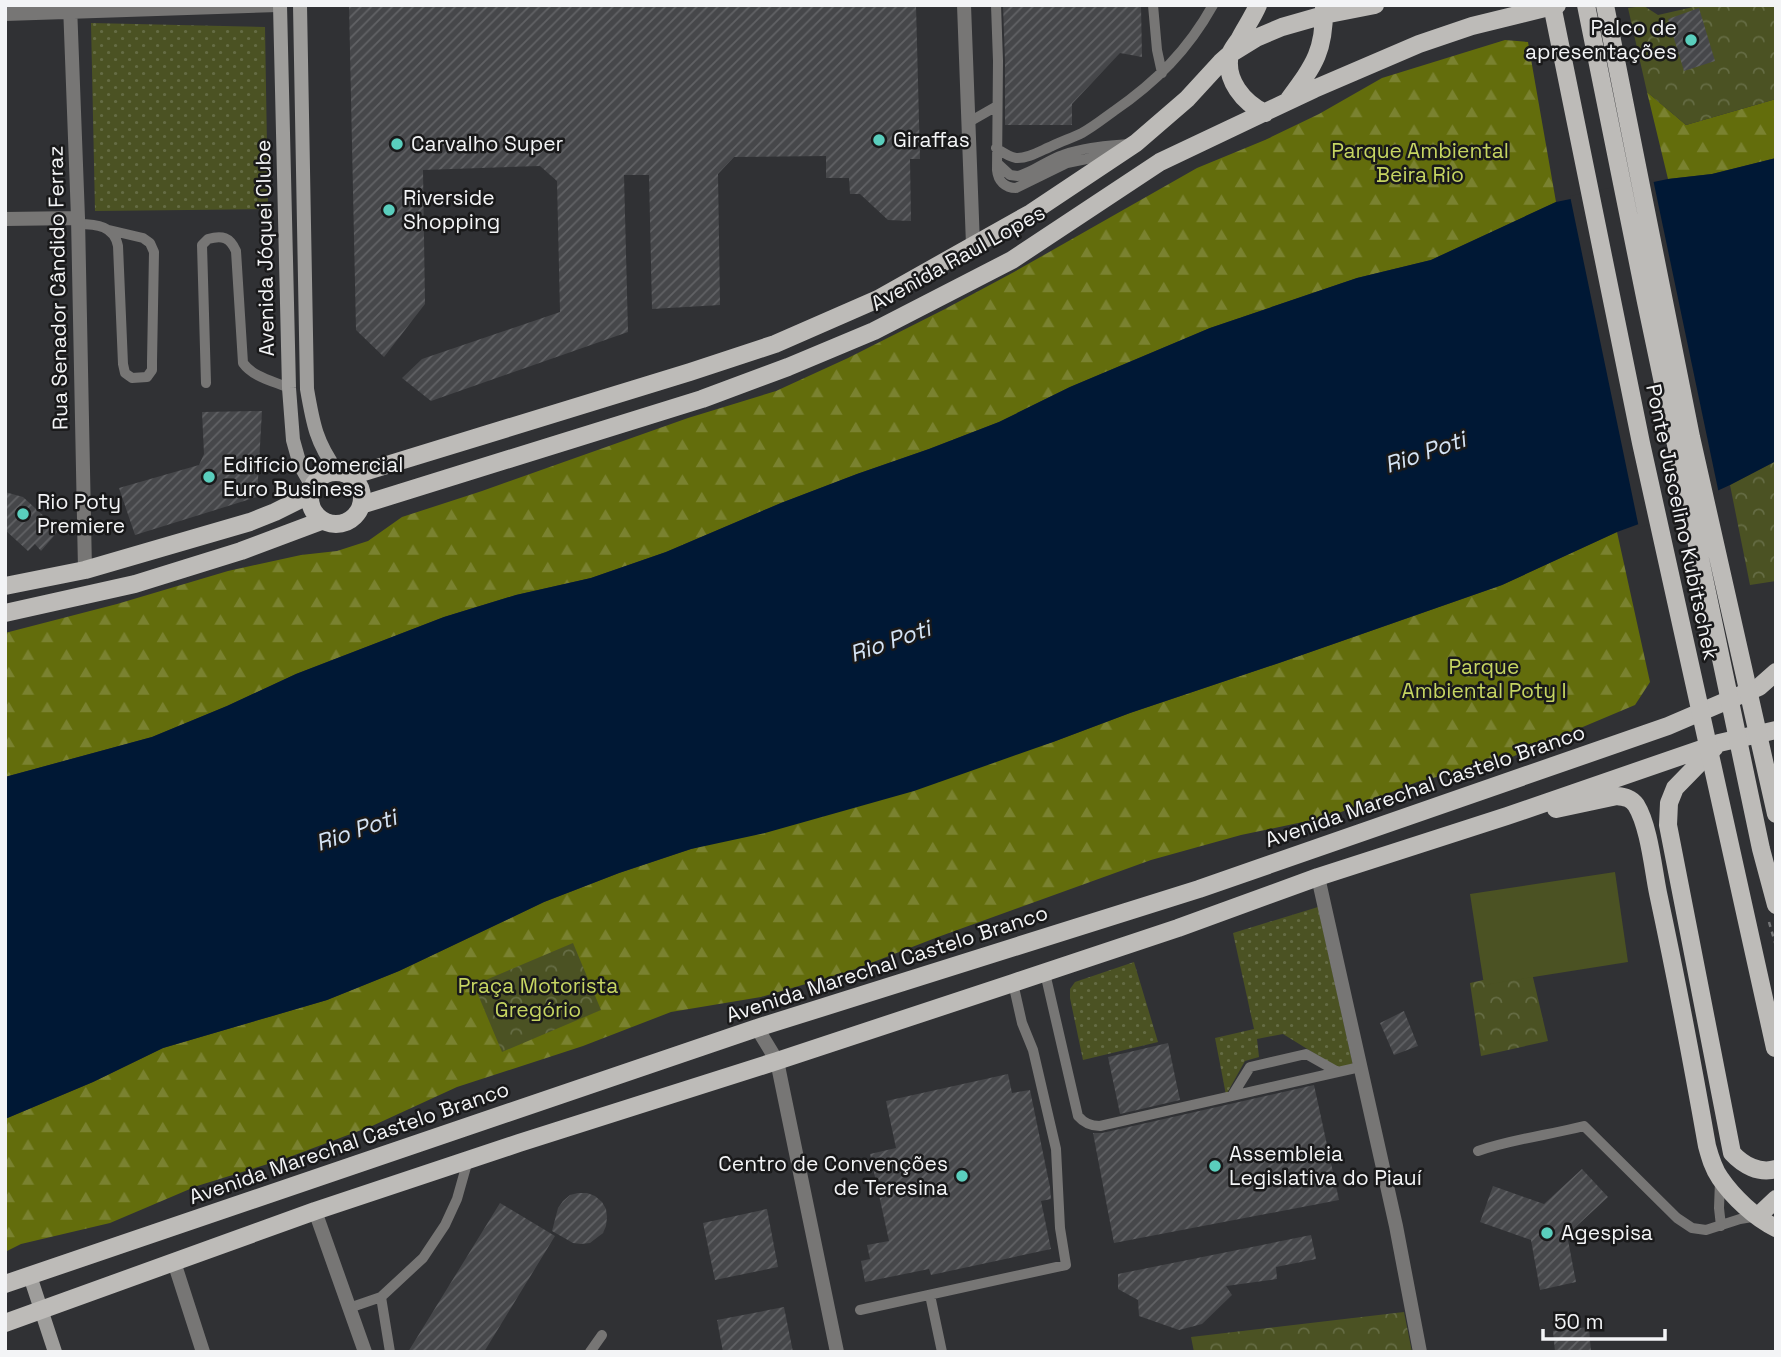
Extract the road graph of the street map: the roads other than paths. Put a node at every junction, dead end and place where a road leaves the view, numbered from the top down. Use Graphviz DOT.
graph roads {
  1 [pos="279,5"];
  2 [pos="300,5"];
  3 [pos="964,5"];
  4 [pos="996,5"];
  5 [pos="1153,5"];
  6 [pos="1213,5"];
  7 [pos="1258,5"];
  8 [pos="1375,5"];
  9 [pos="1554,5"];
  10 [pos="1586,5"];
  11 [pos="1605,5"];
  12 [pos="70,9"];
  13 [pos="1324,10"];
  14 [pos="5,14"];
  15 [pos="1230,54"];
  16 [pos="1161,73"];
  17 [pos="1287,102"];
  18 [pos="997,106"];
  19 [pos="1265,113"];
  20 [pos="969,122"];
  21 [pos="1136,143"];
  22 [pos="996,148"];
  23 [pos="1120,153"];
  24 [pos="997,163"];
  25 [pos="5,219"];
  26 [pos="78,221"];
  27 [pos="109,230"];
  28 [pos="973,245"];
  29 [pos="206,383"];
  30 [pos="289,388"];
  31 [pos="344,474"];
  32 [pos="310,490"];
  33 [pos="362,505"];
  34 [pos="321,521"];
  35 [pos="85,570"];
  36 [pos="5,586"];
  37 [pos="5,614"];
  38 [pos="1776,672"];
  39 [pos="1767,690"];
  40 [pos="1776,730"];
  41 [pos="1719,743"];
  42 [pos="1776,814"];
  43 [pos="1507,816"];
  44 [pos="1675,859"];
  45 [pos="1652,863"];
  46 [pos="1318,877"];
  47 [pos="1199,888"];
  48 [pos="1168,899"];
  49 [pos="1776,905"];
  50 [pos="1210,916"];
  51 [pos="1178,928"];
  52 [pos="1045,973"];
  53 [pos="1013,983"];
  54 [pos="757,1028"];
  55 [pos="1775,1049"];
  56 [pos="778,1061"];
  57 [pos="1360,1067"];
  58 [pos="1338,1072"];
  59 [pos="1232,1096"];
  60 [pos="1478,1151"];
  61 [pos="393,1152"];
  62 [pos="468,1160"];
  63 [pos="1771,1172"];
  64 [pos="1720,1178"];
  65 [pos="400,1183"];
  66 [pos="1776,1199"];
  67 [pos="315,1211"];
  68 [pos="1770,1224"];
  69 [pos="1721,1226"];
  70 [pos="174,1262"];
  71 [pos="30,1276"];
  72 [pos="5,1284"];
  73 [pos="930,1295"];
  74 [pos="381,1297"];
  75 [pos="349,1308"];
  76 [pos="42,1309"];
  77 [pos="860,1310"];
  78 [pos="5,1323"];
  79 [pos="602,1335"];
  80 [pos="55,1352"];
  81 [pos="203,1352"];
  82 [pos="365,1352"];
  83 [pos="390,1352"];
  84 [pos="590,1352"];
  85 [pos="837,1352"];
  86 [pos="943,1352"];
  87 [pos="1420,1352"];
  1 -- 12 [label="street"];
  1 -- 30 [label="main road, Avenida Jóquei Clube"];
  2 -- 31 [label="main road, Avenida Jóquei Clube"];
  3 -- 20 [label="street"];
  4 -- 18 [label="lane"];
  5 -- 16 [label="lane"];
  6 -- 16 [label="lane"];
  7 -- 15 [label="main road"];
  8 -- 13 [label="main road, Avenida Raul Lopes"];
  9 -- 17 [label="main road, Avenida Raul Lopes"];
  9 -- 55 [label="main road, Ponte Juscelino Kubitschek, bridge"];
  10 -- 49 [label="main road, Ponte Juscelino Kubitschek, bridge"];
  11 -- 42 [label="main road, Ponte Juscelino Kubitschek, bridge"];
  12 -- 14 [label="street"];
  12 -- 26 [label="street, Rua Senador Cândido Ferraz"];
  13 -- 15 [label="main road, Avenida Raul Lopes"];
  13 -- 17 [label="main road"];
  15 -- 19 [label="main road"];
  15 -- 21 [label="main road, Avenida Raul Lopes"];
  16 -- 22 [label="lane"];
  17 -- 19 [label="main road, Avenida Raul Lopes"];
  18 -- 20 [label="lane"];
  18 -- 22 [label="lane"];
  19 -- 33 [label="main road, Avenida Raul Lopes"];
  20 -- 28 [label="street"];
  21 -- 23 [label="main road, Avenida Raul Lopes"];
  21 -- 24 [label="lane"];
  22 -- 24 [label="lane"];
  23 -- 24 [label="lane"];
  23 -- 28 [label="main road, Avenida Raul Lopes"];
  25 -- 26 [label="street"];
  26 -- 27 [label="lane"];
  26 -- 35 [label="street, Rua Senador Cândido Ferraz"];
  27 -- 27 [label="lane"];
  28 -- 31 [label="main road, Avenida Raul Lopes"];
  29 -- 30 [label="lane"];
  30 -- 32 [label="main road, Avenida Jóquei Clube"];
  31 -- 32 [label="main road"];
  31 -- 33 [label="main road"];
  32 -- 34 [label="main road"];
  32 -- 35 [label="main road"];
  33 -- 34 [label="main road"];
  34 -- 37 [label="main road"];
  35 -- 36 [label="main road"];
  38 -- 39 [label="main road, Avenida Marechal Castelo Branco"];
  39 -- 47 [label="main road, Avenida Marechal Castelo Branco"];
  40 -- 41 [label="main road"];
  41 -- 43 [label="main road"];
  41 -- 44 [label="main road"];
  43 -- 45 [label="main road"];
  43 -- 46 [label="main road"];
  44 -- 45 [label="main road"];
  44 -- 63 [label="main road"];
  45 -- 64 [label="main road"];
  46 -- 50 [label="main road"];
  46 -- 57 [label="street"];
  47 -- 48 [label="main road, Avenida Marechal Castelo Branco"];
  47 -- 50 [label="main road"];
  48 -- 51 [label="main road"];
  48 -- 54 [label="main road, Avenida Marechal Castelo Branco"];
  50 -- 51 [label="main road"];
  51 -- 52 [label="main road"];
  52 -- 53 [label="main road"];
  52 -- 59 [label="lane"];
  53 -- 56 [label="main road"];
  53 -- 73 [label="lane"];
  54 -- 56 [label="street"];
  54 -- 61 [label="main road, Avenida Marechal Castelo Branco"];
  56 -- 62 [label="main road"];
  56 -- 85 [label="street"];
  57 -- 58 [label="lane"];
  57 -- 87 [label="street"];
  58 -- 59 [label="lane"];
  58 -- 59 [label="lane"];
  60 -- 69 [label="lane"];
  61 -- 65 [label="main road"];
  61 -- 71 [label="main road, Avenida Marechal Castelo Branco"];
  62 -- 65 [label="main road"];
  62 -- 74 [label="lane"];
  64 -- 68 [label="main road"];
  64 -- 69 [label="lane"];
  65 -- 67 [label="main road"];
  66 -- 68 [label="main road"];
  67 -- 70 [label="main road"];
  67 -- 75 [label="street"];
  68 -- 69 [label="lane"];
  70 -- 76 [label="main road"];
  70 -- 81 [label="street"];
  71 -- 72 [label="main road, Avenida Marechal Castelo Branco"];
  71 -- 76 [label="main road"];
  73 -- 77 [label="lane"];
  73 -- 86 [label="lane"];
  74 -- 75 [label="lane"];
  74 -- 83 [label="lane"];
  75 -- 82 [label="street"];
  76 -- 78 [label="main road"];
  76 -- 80 [label="main road"];
  79 -- 84 [label="lane"];
}
